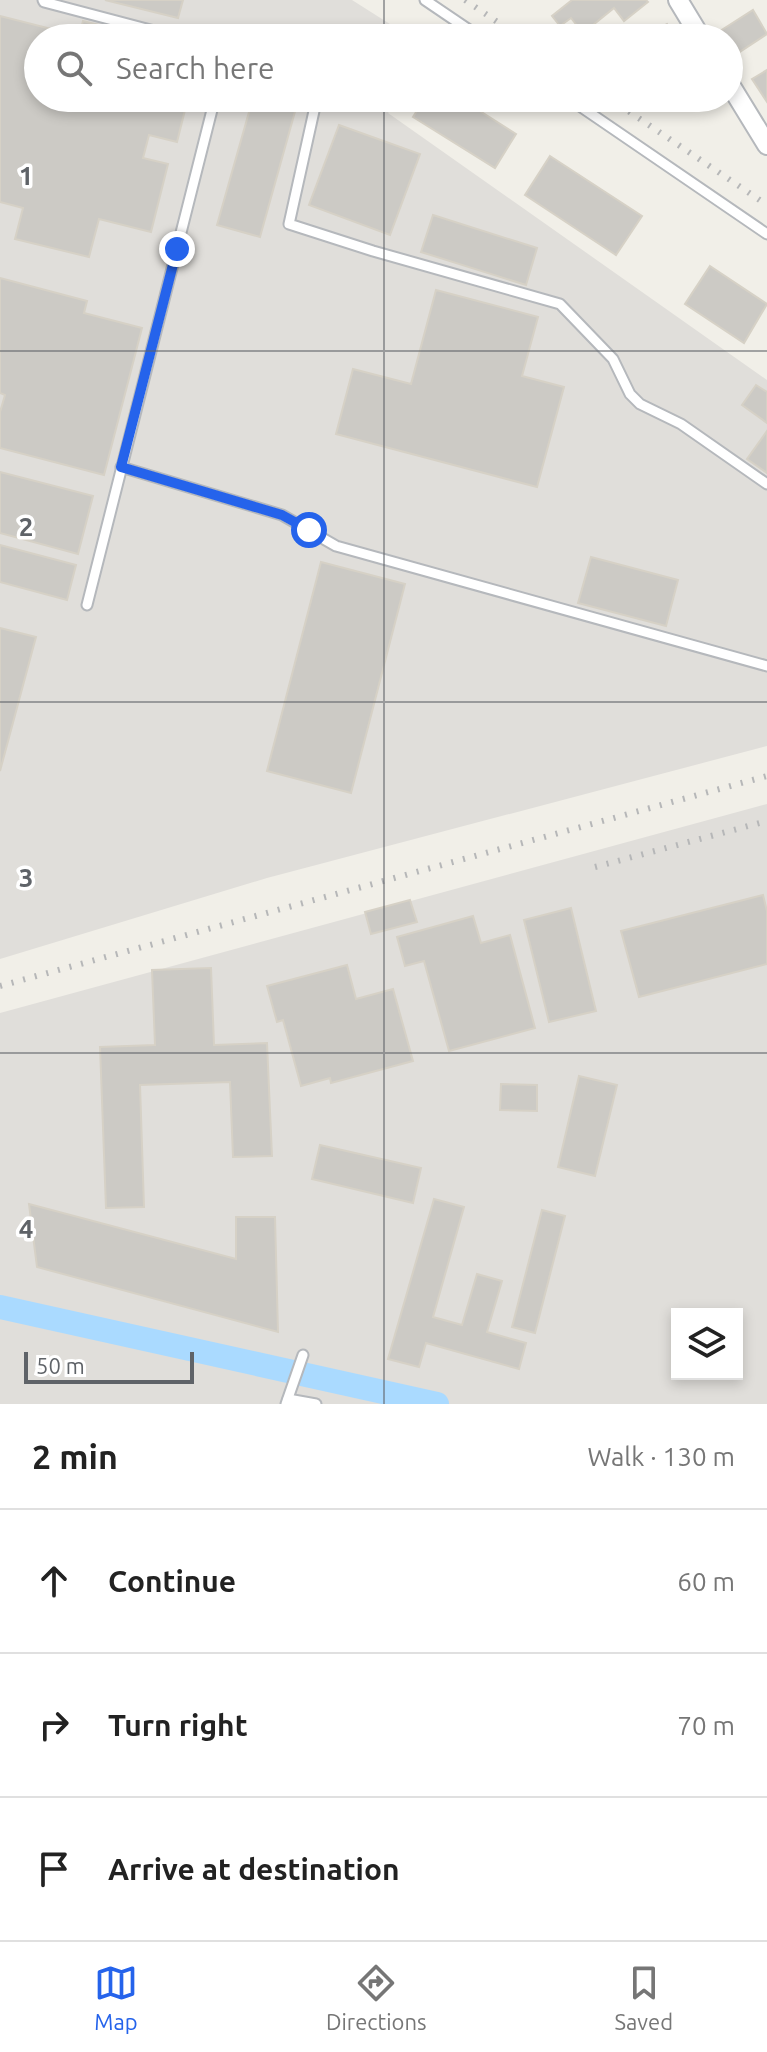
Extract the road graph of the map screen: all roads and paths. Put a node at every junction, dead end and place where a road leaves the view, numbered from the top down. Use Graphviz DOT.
graph roads {
  1 [pos="43,0"];
  2 [pos="425,0"];
  3 [pos="678,0"];
  4 [pos="128,24"];
  5 [pos="460,24"];
  6 [pos="693,24"];
  7 [pos="743,106"];
  8 [pos="211,112"];
  9 [pos="314,112"];
  10 [pos="588,112"];
  11 [pos="767,145"];
  12 [pos="767,234"];
  13 [pos="121,467"];
  14 [pos="767,484"];
  15 [pos="87,605"];
  16 [pos="767,666"];
  17 [pos="303,1355"];
  18 [pos="287,1401"];
  19 [pos="316,1404"];
  1 -- 4 [label="lane"];
  2 -- 5 [label="lane"];
  3 -- 6 [label="street"];
  7 -- 11 [label="street"];
  8 -- 13 [label="lane"];
  9 -- 14 [label="lane"];
  10 -- 12 [label="lane"];
  13 -- 15 [label="lane"];
  13 -- 16 [label="lane"];
  17 -- 18 [label="lane"];
  18 -- 19 [label="lane"];
}
